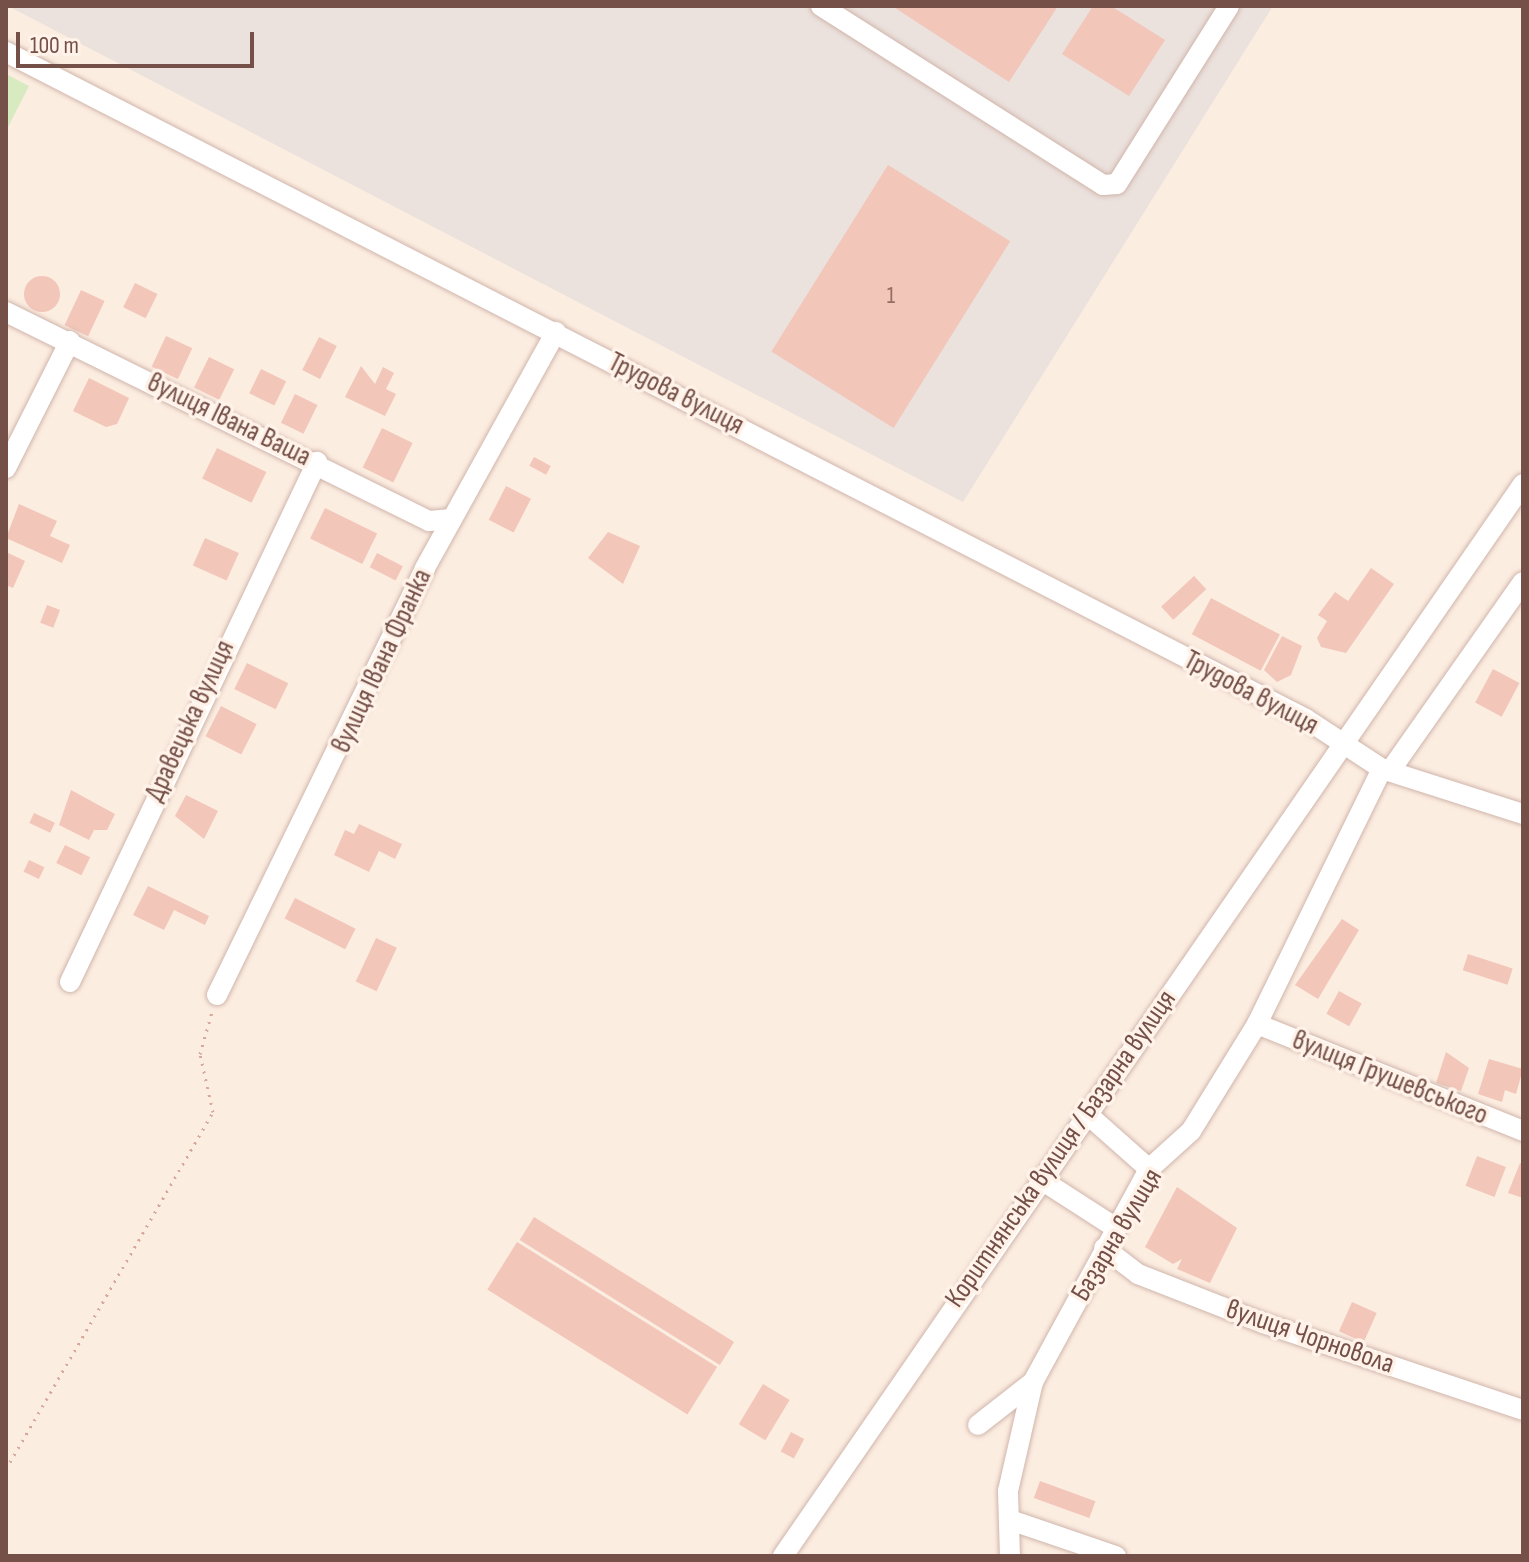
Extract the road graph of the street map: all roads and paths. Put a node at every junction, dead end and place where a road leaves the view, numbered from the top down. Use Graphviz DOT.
graph roads {
  1 [pos="821,6"];
  2 [pos="1229,6"];
  3 [pos="6,52"];
  4 [pos="6,312"];
  5 [pos="556,332"];
  6 [pos="70,341"];
  7 [pos="317,462"];
  8 [pos="6,468"];
  9 [pos="1523,484"];
  10 [pos="452,519"];
  11 [pos="1523,582"];
  12 [pos="1342,744"];
  13 [pos="1386,770"];
  14 [pos="1523,814"];
  15 [pos="70,982"];
  16 [pos="217,995"];
  17 [pos="1257,1024"];
  18 [pos="1086,1113"];
  19 [pos="1523,1131"];
  20 [pos="1149,1169"];
  21 [pos="1040,1179"];
  22 [pos="1116,1228"];
  23 [pos="1104,1248"];
  24 [pos="1033,1382"];
  25 [pos="1523,1410"];
  26 [pos="978,1425"];
  27 [pos="6,1469"];
  28 [pos="1010,1520"];
  29 [pos="783,1556"];
  30 [pos="1010,1556"];
  31 [pos="1116,1556"];
  1 -- 2 [label="street"];
  3 -- 5 [label="street, Трудова вулиця"];
  4 -- 6 [label="street, вулиця Івана Ваша"];
  5 -- 10 [label="street, вулиця Івана Франка"];
  5 -- 12 [label="street, Трудова вулиця"];
  6 -- 7 [label="street, вулиця Івана Ваша"];
  6 -- 8 [label="street"];
  7 -- 10 [label="street, вулиця Івана Ваша"];
  7 -- 15 [label="street, Дравецька вулиця"];
  9 -- 12 [label="street, Коритнянська вулиця / Базарна вулиця"];
  10 -- 16 [label="street, вулиця Івана Франка"];
  11 -- 13 [label="street, Базарна вулиця"];
  12 -- 13 [label="street, Трудова вулиця"];
  12 -- 18 [label="street, Коритнянська вулиця / Базарна вулиця"];
  13 -- 14 [label="street, Трудова вулиця"];
  13 -- 17 [label="street, Базарна вулиця"];
  16 -- 27 [label="path"];
  17 -- 19 [label="street, вулиця Грушевського"];
  17 -- 20 [label="street, Базарна вулиця"];
  18 -- 20 [label="street"];
  18 -- 21 [label="street, Коритнянська вулиця / Базарна вулиця"];
  20 -- 22 [label="street, Базарна вулиця"];
  21 -- 22 [label="street"];
  21 -- 29 [label="street, Коритнянська вулиця / Базарна вулиця"];
  22 -- 23 [label="street, Базарна вулиця"];
  23 -- 24 [label="street, Базарна вулиця"];
  23 -- 25 [label="street, вулиця Чорновола"];
  24 -- 26 [label="street"];
  24 -- 28 [label="street, Базарна вулиця"];
  28 -- 30 [label="street, Базарна вулиця"];
  28 -- 31 [label="street"];
}
